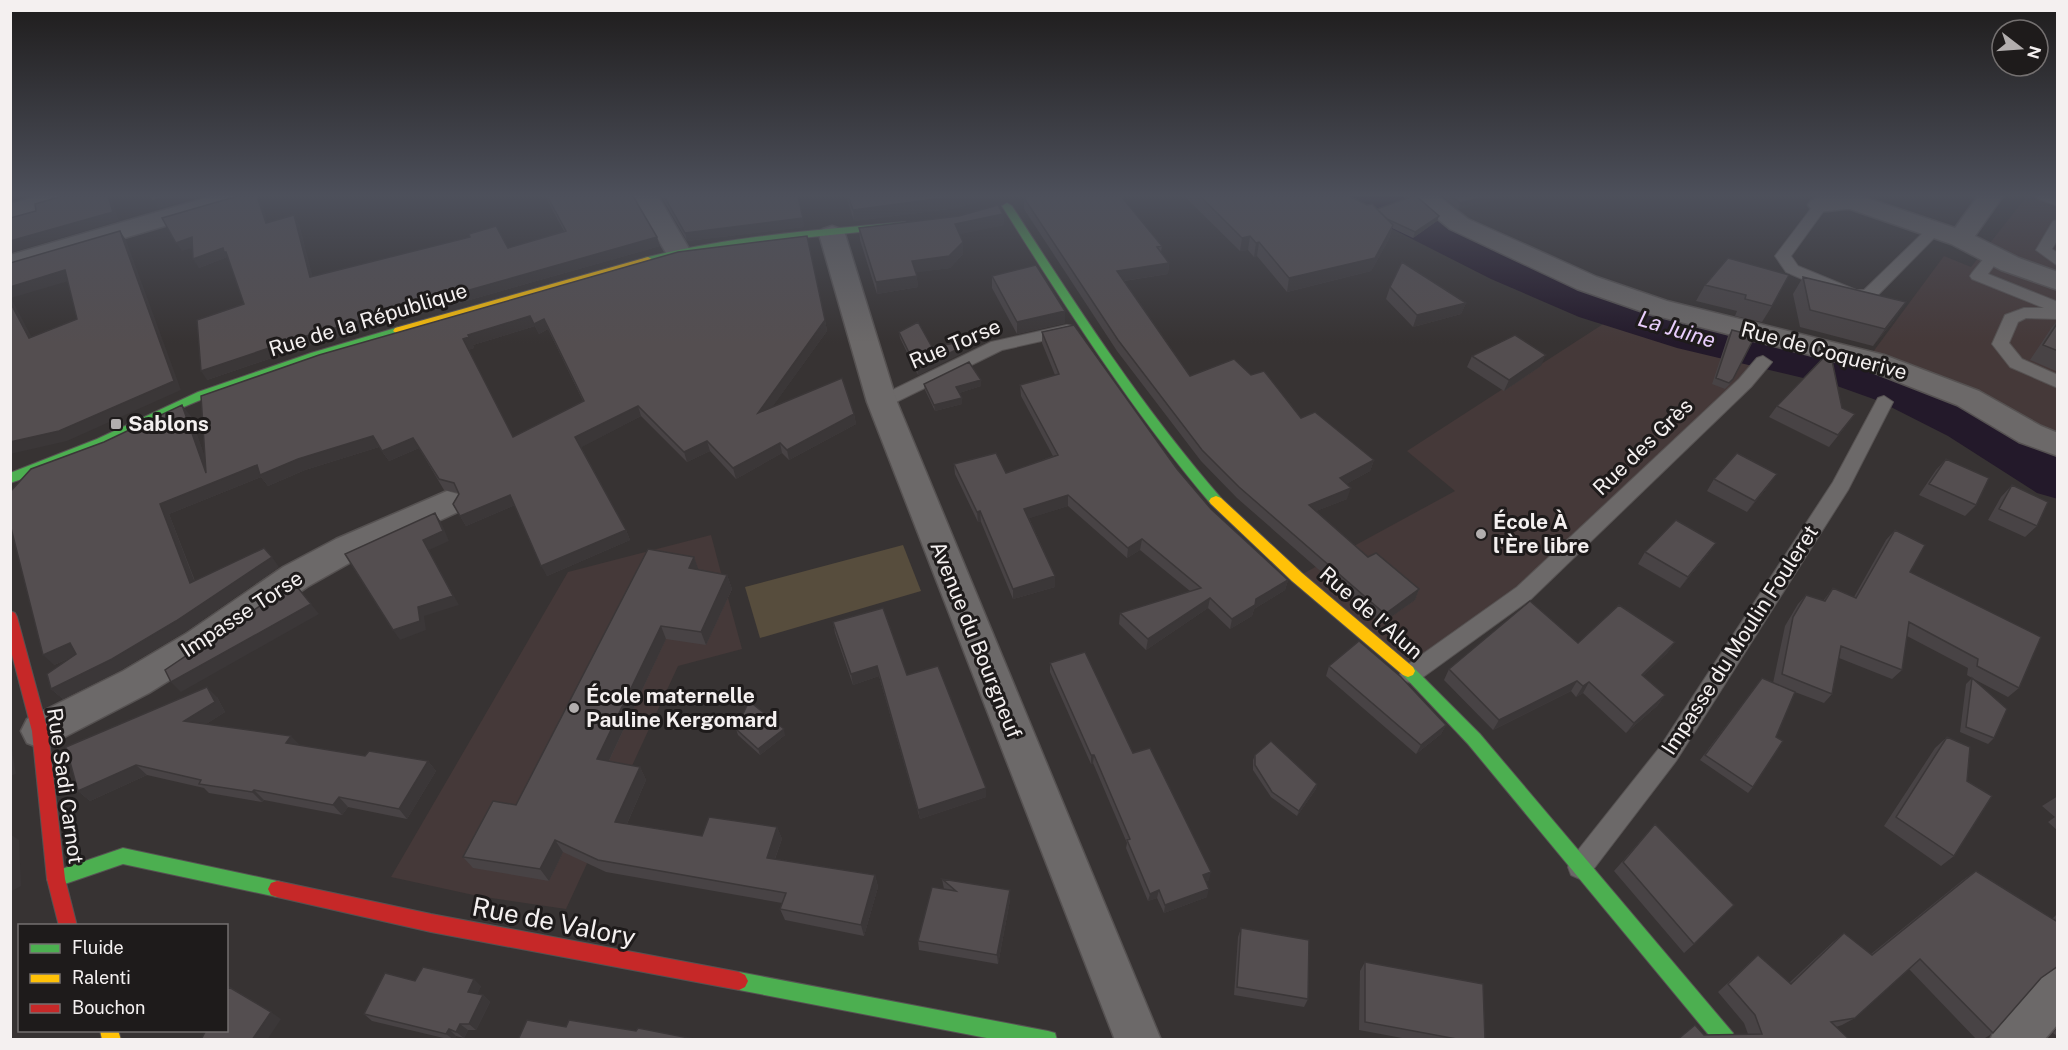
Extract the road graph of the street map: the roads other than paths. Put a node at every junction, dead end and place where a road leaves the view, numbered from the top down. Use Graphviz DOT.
graph roads {
  1 [pos="74,245"];
  2 [pos="674,245"];
  3 [pos="725,245"];
  4 [pos="835,245"];
  5 [pos="1028,245"];
  6 [pos="1505,245"];
  7 [pos="1791,245"];
  8 [pos="1919,245"];
  9 [pos="1973,245"];
  10 [pos="2047,245"];
  11 [pos="678,252"];
  12 [pos="1994,255"];
  13 [pos="2058,261"];
  14 [pos="10,264"];
  15 [pos="2058,282"];
  16 [pos="2058,308"];
  17 [pos="2058,314"];
  18 [pos="1084,326"];
  19 [pos="1763,362"];
  20 [pos="2058,382"];
  21 [pos="882,402"];
  22 [pos="1884,402"];
  23 [pos="2058,445"];
  24 [pos="10,478"];
  25 [pos="447,502"];
  26 [pos="10,617"];
  27 [pos="1411,674"];
  28 [pos="40,731"];
  29 [pos="1580,867"];
  30 [pos="57,879"];
  31 [pos="68,924"];
  32 [pos="2058,989"];
  33 [pos="1048,1040"];
  34 [pos="1138,1040"];
  35 [pos="1726,1040"];
  36 [pos="2013,1040"];
  1 -- 14 [label="street"];
  2 -- 11 [label="street"];
  3 -- 11 [label="street, Rue de la République"];
  4 -- 21 [label="street, Avenue du Bourgneuf"];
  5 -- 18 [label="street, Rue de l'Alun"];
  6 -- 23 [label="street, Rue de Coquerive"];
  7 -- 8 [label="lane"];
  9 -- 12 [label="street"];
  10 -- 13 [label="lane"];
  11 -- 24 [label="street, Rue de la République"];
  12 -- 15 [label="street"];
  12 -- 16 [label="lane"];
  17 -- 20 [label="lane"];
  18 -- 21 [label="lane, Rue Torse"];
  18 -- 27 [label="street, Rue de l'Alun"];
  19 -- 27 [label="lane, Rue des Grès"];
  21 -- 34 [label="street, Avenue du Bourgneuf"];
  22 -- 29 [label="lane, Impasse du Moulin Fouleret"];
  25 -- 28 [label="street, Impasse Torse"];
  26 -- 28 [label="street, Rue Sadi Carnot"];
  27 -- 29 [label="street, Rue de l'Alun"];
  28 -- 30 [label="street, Rue Sadi Carnot"];
  29 -- 35 [label="street, Rue de l'Alun"];
  30 -- 31 [label="street, Rue Sadi Carnot"];
  30 -- 33 [label="street, Rue de Valory"];
  32 -- 36 [label="street"];
}
